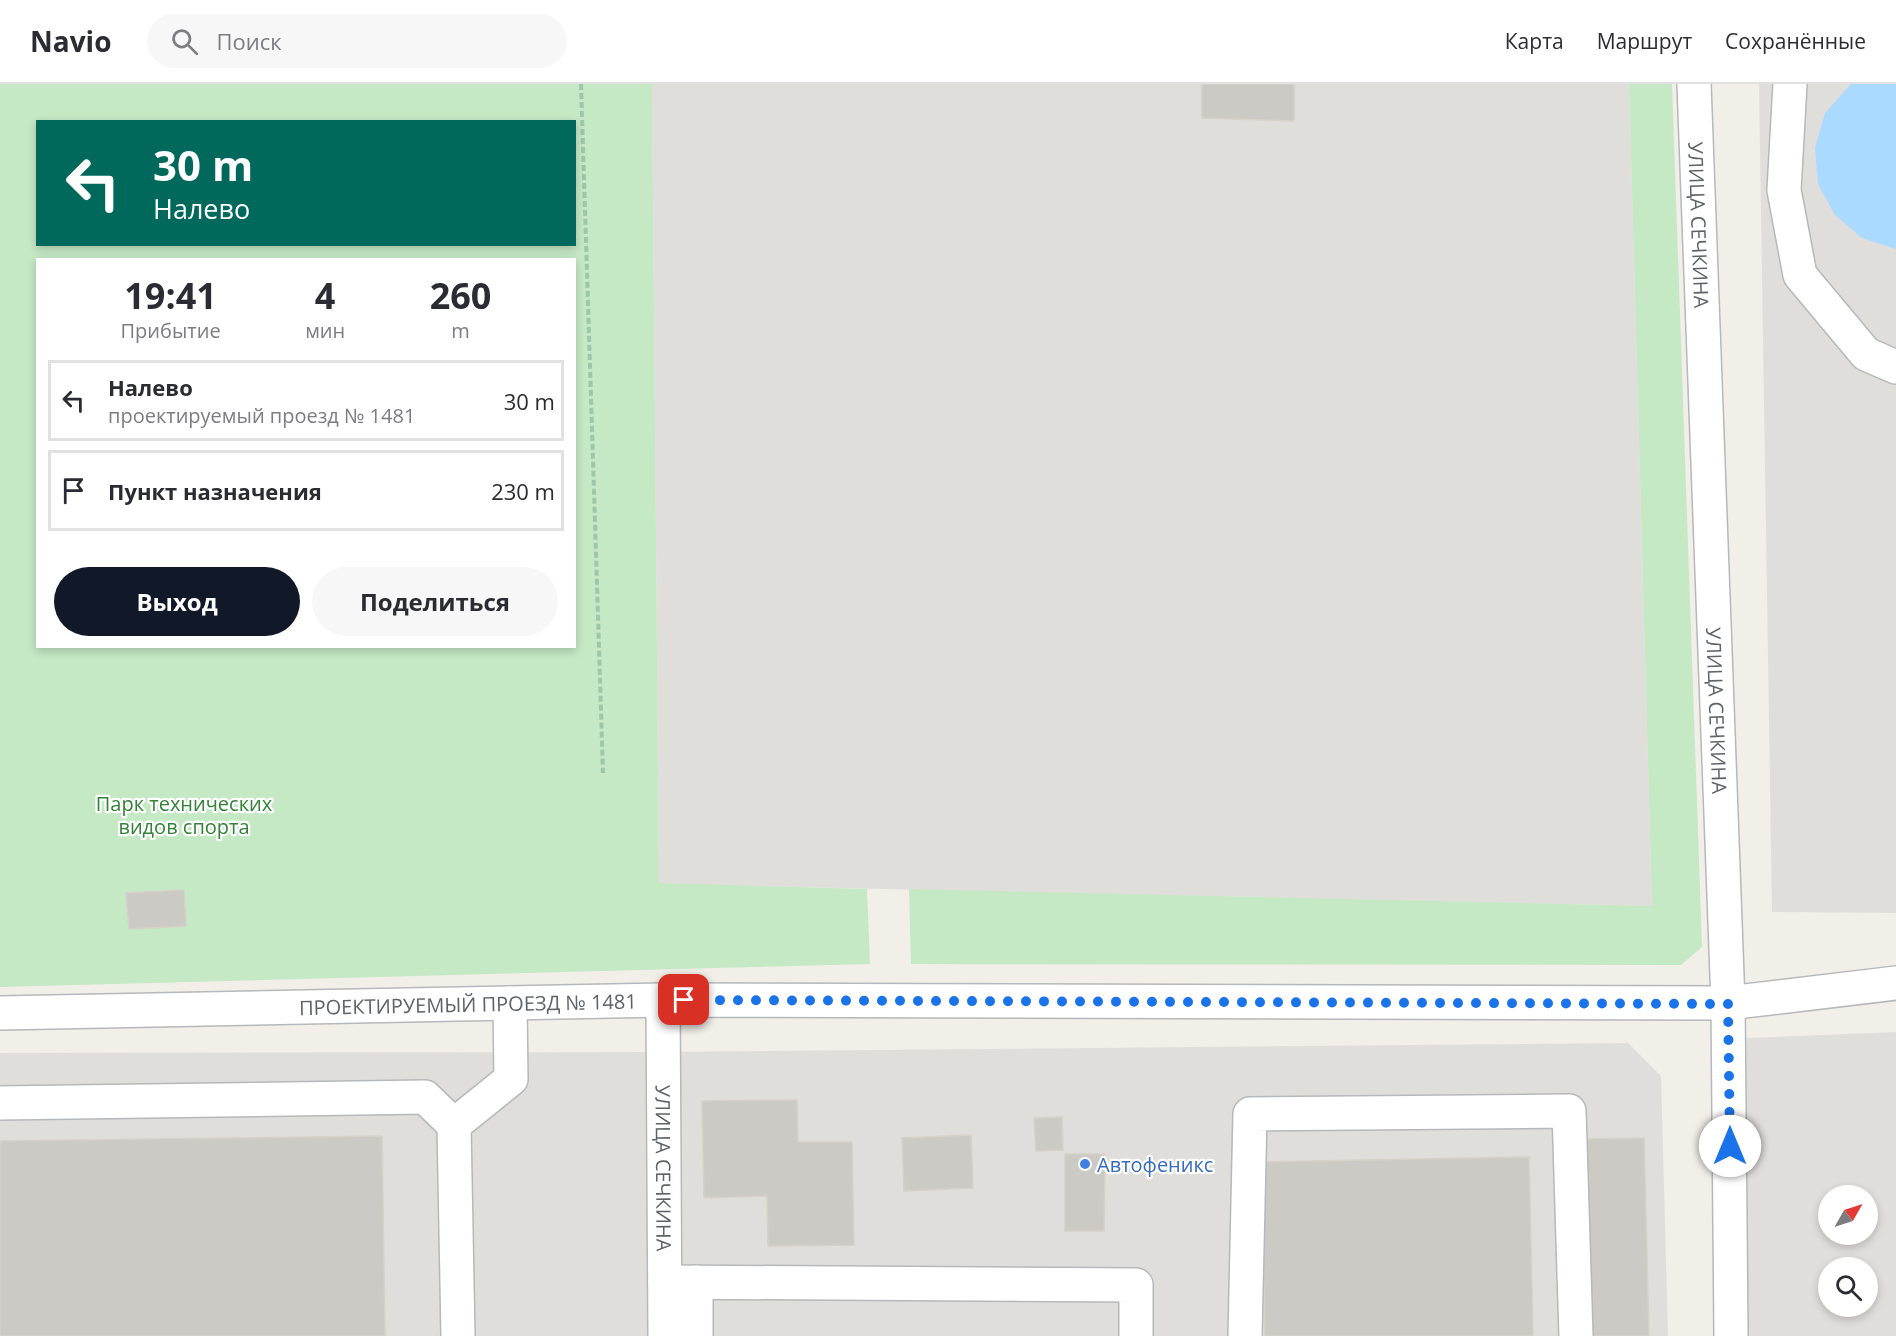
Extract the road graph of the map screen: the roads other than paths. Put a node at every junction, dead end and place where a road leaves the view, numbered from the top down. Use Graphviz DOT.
graph roads {
  1 [pos="1694,84"];
  2 [pos="1790,84"];
  3 [pos="1896,366"];
  4 [pos="1896,983"];
  5 [pos="663,1000"];
  6 [pos="510,1003"];
  7 [pos="1728,1004"];
  8 [pos="0,1013"];
  9 [pos="0,1103"];
  10 [pos="454,1125"];
  11 [pos="681,1282"];
  12 [pos="458,1336"];
  13 [pos="665,1336"];
  14 [pos="696,1336"];
  15 [pos="1136,1336"];
  16 [pos="1245,1336"];
  17 [pos="1575,1336"];
  18 [pos="1731,1336"];
  1 -- 7 [label="street, УЛИЦА СЕЧКИНА"];
  2 -- 3 [label="street"];
  4 -- 7 [label="street, ПРОЕКТИРУЕМЫЙ ПРОЕЗД № 1481"];
  5 -- 6 [label="street, ПРОЕКТИРУЕМЫЙ ПРОЕЗД № 1481"];
  5 -- 7 [label="street, ПРОЕКТИРУЕМЫЙ ПРОЕЗД № 1481"];
  5 -- 11 [label="street, УЛИЦА СЕЧКИНА"];
  6 -- 8 [label="street, ПРОЕКТИРУЕМЫЙ ПРОЕЗД № 1481"];
  6 -- 10 [label="street"];
  7 -- 18 [label="street, УЛИЦА СЕЧКИНА"];
  9 -- 10 [label="street"];
  10 -- 12 [label="street"];
  11 -- 13 [label="street, УЛИЦА СЕЧКИНА"];
  11 -- 14 [label="street"];
  11 -- 15 [label="street"];
  16 -- 17 [label="street"];
}
